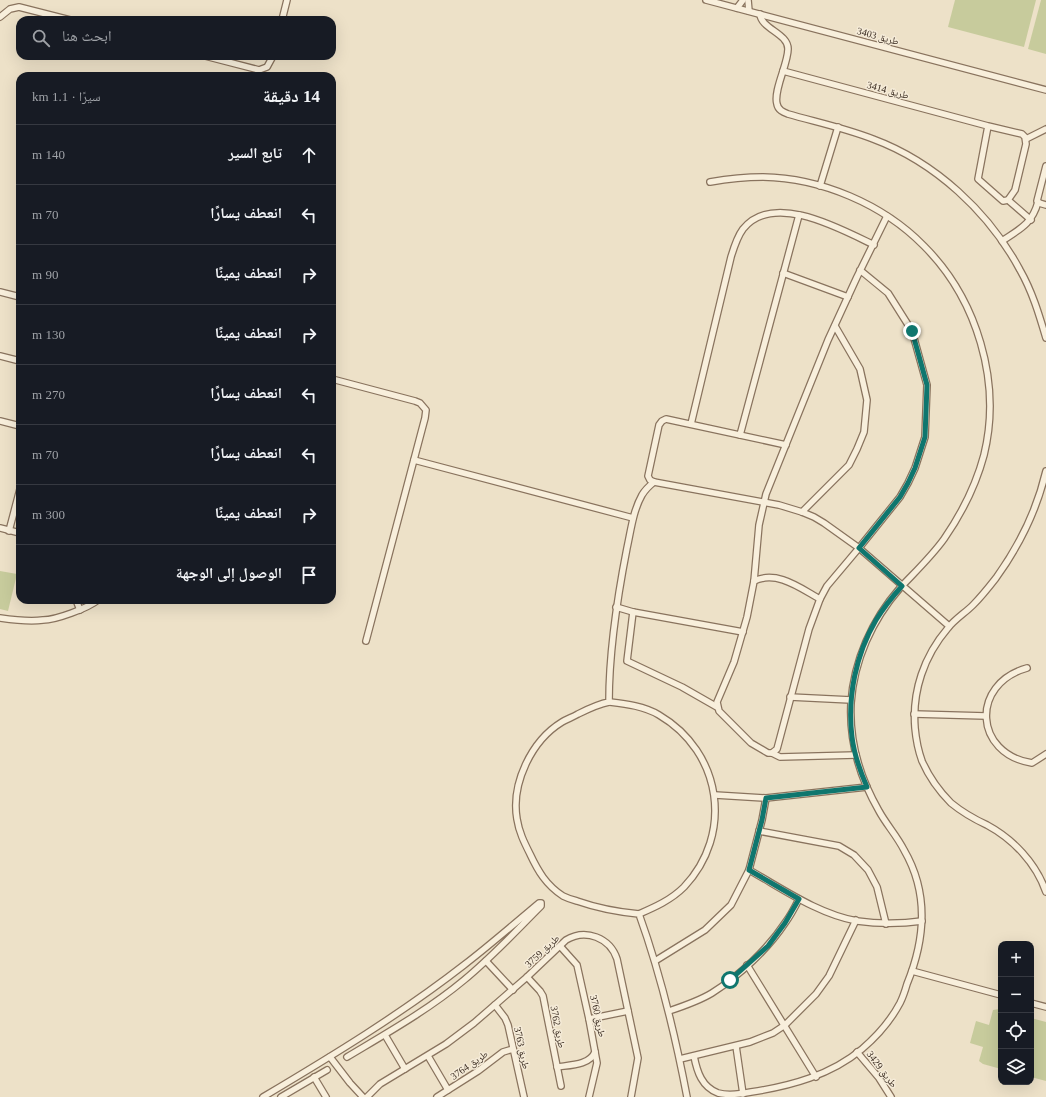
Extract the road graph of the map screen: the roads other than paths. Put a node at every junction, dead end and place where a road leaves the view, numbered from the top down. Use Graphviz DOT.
graph roads {
  1 [pos="287,0"];
  2 [pos="706,0"];
  3 [pos="743,0"];
  4 [pos="748,0"];
  5 [pos="737,8"];
  6 [pos="748,11"];
  7 [pos="760,14"];
  8 [pos="0,16"];
  9 [pos="55,16"];
  10 [pos="283,16"];
  11 [pos="220,60"];
  12 [pos="271,60"];
  13 [pos="783,71"];
  14 [pos="1046,90"];
  15 [pos="988,126"];
  16 [pos="838,127"];
  17 [pos="1046,129"];
  18 [pos="1026,139"];
  19 [pos="1046,166"];
  20 [pos="710,182"];
  21 [pos="820,186"];
  22 [pos="1008,200"];
  23 [pos="1038,202"];
  24 [pos="1046,205"];
  25 [pos="799,215"];
  26 [pos="887,216"];
  27 [pos="1031,220"];
  28 [pos="1002,241"];
  29 [pos="874,245"];
  30 [pos="860,270"];
  31 [pos="783,273"];
  32 [pos="0,292"];
  33 [pos="16,296"];
  34 [pos="848,297"];
  35 [pos="834,326"];
  36 [pos="1046,338"];
  37 [pos="0,356"];
  38 [pos="16,360"];
  39 [pos="336,380"];
  40 [pos="0,421"];
  41 [pos="691,424"];
  42 [pos="16,425"];
  43 [pos="740,435"];
  44 [pos="786,445"];
  45 [pos="414,460"];
  46 [pos="1046,472"];
  47 [pos="654,482"];
  48 [pos="763,502"];
  49 [pos="16,504"];
  50 [pos="802,512"];
  51 [pos="633,518"];
  52 [pos="0,528"];
  53 [pos="9,530"];
  54 [pos="16,532"];
  55 [pos="859,548"];
  56 [pos="754,581"];
  57 [pos="902,586"];
  58 [pos="820,599"];
  59 [pos="78,604"];
  60 [pos="91,604"];
  61 [pos="616,608"];
  62 [pos="80,610"];
  63 [pos="633,612"];
  64 [pos="0,618"];
  65 [pos="949,626"];
  66 [pos="743,632"];
  67 [pos="366,641"];
  68 [pos="1027,668"];
  69 [pos="790,697"];
  70 [pos="851,700"];
  71 [pos="609,702"];
  72 [pos="717,707"];
  73 [pos="914,714"];
  74 [pos="986,716"];
  75 [pos="772,753"];
  76 [pos="1046,754"];
  77 [pos="856,755"];
  78 [pos="867,787"];
  79 [pos="715,795"];
  80 [pos="766,798"];
  81 [pos="760,831"];
  82 [pos="749,870"];
  83 [pos="1046,892"];
  84 [pos="799,899"];
  85 [pos="639,914"];
  86 [pos="856,920"];
  87 [pos="922,921"];
  88 [pos="886,924"];
  89 [pos="560,946"];
  90 [pos="486,961"];
  91 [pos="655,961"];
  92 [pos="747,965"];
  93 [pos="912,971"];
  94 [pos="527,977"];
  95 [pos="513,990"];
  96 [pos="998,994"];
  97 [pos="1034,1004"];
  98 [pos="495,1005"];
  99 [pos="1046,1007"];
  100 [pos="628,1011"];
  101 [pos="669,1011"];
  102 [pos="589,1019"];
  103 [pos="785,1025"];
  104 [pos="385,1035"];
  105 [pos="736,1046"];
  106 [pos="513,1049"];
  107 [pos="595,1052"];
  108 [pos="857,1052"];
  109 [pos="428,1056"];
  110 [pos="694,1056"];
  111 [pos="330,1057"];
  112 [pos="347,1057"];
  113 [pos="680,1059"];
  114 [pos="587,1062"];
  115 [pos="557,1067"];
  116 [pos="405,1068"];
  117 [pos="596,1069"];
  118 [pos="327,1070"];
  119 [pos="314,1077"];
  120 [pos="816,1077"];
  121 [pos="561,1086"];
  122 [pos="448,1090"];
  123 [pos="743,1094"];
  124 [pos="263,1097"];
  125 [pos="281,1097"];
  126 [pos="326,1097"];
  127 [pos="363,1097"];
  128 [pos="367,1097"];
  129 [pos="437,1097"];
  130 [pos="524,1097"];
  131 [pos="589,1097"];
  132 [pos="630,1097"];
  133 [pos="687,1097"];
  134 [pos="891,1097"];
  1 -- 10 [label="street"];
  2 -- 5 [label="street, طريق 3403"];
  3 -- 5 [label="street"];
  4 -- 6 [label="street"];
  5 -- 6 [label="street, طريق 3403"];
  6 -- 7 [label="street, طريق 3403"];
  7 -- 13 [label="street"];
  7 -- 14 [label="street, طريق 3403"];
  8 -- 9 [label="street"];
  11 -- 12 [label="street"];
  13 -- 15 [label="street, طريق 3414"];
  13 -- 16 [label="street"];
  15 -- 18 [label="street, طريق 3414"];
  15 -- 22 [label="street"];
  16 -- 21 [label="street"];
  16 -- 28 [label="street"];
  17 -- 18 [label="street"];
  18 -- 22 [label="street"];
  19 -- 23 [label="street"];
  20 -- 21 [label="street"];
  21 -- 26 [label="street"];
  22 -- 27 [label="street"];
  23 -- 24 [label="street"];
  23 -- 27 [label="street"];
  25 -- 29 [label="street"];
  25 -- 31 [label="street"];
  25 -- 41 [label="street"];
  26 -- 29 [label="street"];
  26 -- 57 [label="street"];
  27 -- 28 [label="street"];
  28 -- 36 [label="street"];
  29 -- 30 [label="street"];
  30 -- 34 [label="street"];
  30 -- 55 [label="street"];
  31 -- 34 [label="street"];
  31 -- 43 [label="street"];
  32 -- 33 [label="street"];
  34 -- 35 [label="street"];
  35 -- 44 [label="street"];
  35 -- 50 [label="street"];
  37 -- 38 [label="street"];
  39 -- 45 [label="street"];
  40 -- 42 [label="street"];
  41 -- 43 [label="street"];
  41 -- 47 [label="street"];
  43 -- 44 [label="street"];
  44 -- 48 [label="street"];
  45 -- 51 [label="street"];
  45 -- 67 [label="street"];
  46 -- 65 [label="street"];
  47 -- 48 [label="street"];
  47 -- 51 [label="street"];
  48 -- 50 [label="street"];
  48 -- 56 [label="street"];
  49 -- 53 [label="street"];
  50 -- 55 [label="street"];
  51 -- 61 [label="street"];
  52 -- 53 [label="street"];
  53 -- 54 [label="street"];
  55 -- 57 [label="street"];
  55 -- 58 [label="street"];
  56 -- 58 [label="street"];
  56 -- 66 [label="street"];
  57 -- 65 [label="street"];
  57 -- 70 [label="street"];
  58 -- 69 [label="street"];
  59 -- 62 [label="street"];
  60 -- 62 [label="street"];
  61 -- 63 [label="street"];
  61 -- 71 [label="street"];
  62 -- 64 [label="street"];
  63 -- 66 [label="street"];
  63 -- 72 [label="street"];
  65 -- 73 [label="street"];
  66 -- 72 [label="street"];
  68 -- 74 [label="street"];
  69 -- 70 [label="street"];
  69 -- 75 [label="street"];
  70 -- 77 [label="street"];
  71 -- 79 [label="street"];
  71 -- 85 [label="street"];
  72 -- 75 [label="street"];
  73 -- 74 [label="street"];
  73 -- 83 [label="street"];
  74 -- 76 [label="street"];
  75 -- 77 [label="street"];
  77 -- 78 [label="street"];
  78 -- 80 [label="street"];
  78 -- 87 [label="street"];
  79 -- 80 [label="street"];
  79 -- 85 [label="street"];
  80 -- 81 [label="street"];
  81 -- 82 [label="street"];
  81 -- 88 [label="street"];
  82 -- 84 [label="street"];
  82 -- 91 [label="street"];
  84 -- 86 [label="street"];
  84 -- 92 [label="street"];
  85 -- 91 [label="street"];
  86 -- 88 [label="street"];
  86 -- 103 [label="street"];
  87 -- 88 [label="street"];
  87 -- 93 [label="street"];
  89 -- 94 [label="street, طريق 3759"];
  89 -- 100 [label="street, طريق 3759"];
  89 -- 102 [label="street, طريق 3760"];
  90 -- 95 [label="street"];
  90 -- 104 [label="street"];
  90 -- 111 [label="street"];
  91 -- 101 [label="street"];
  92 -- 101 [label="street"];
  92 -- 103 [label="street"];
  93 -- 96 [label="street"];
  93 -- 108 [label="street"];
  94 -- 95 [label="street, طريق 3759"];
  94 -- 115 [label="street, طريق 3762"];
  95 -- 98 [label="street, طريق 3759"];
  97 -- 99 [label="street"];
  98 -- 106 [label="street, طريق 3763"];
  98 -- 109 [label="street, طريق 3759"];
  100 -- 102 [label="street"];
  100 -- 132 [label="street, طريق 3759"];
  101 -- 113 [label="street"];
  102 -- 107 [label="street, طريق 3760"];
  103 -- 105 [label="street"];
  103 -- 120 [label="street"];
  104 -- 112 [label="street"];
  104 -- 116 [label="street"];
  105 -- 110 [label="street"];
  105 -- 123 [label="street"];
  106 -- 122 [label="street, طريق 3764"];
  106 -- 130 [label="street, طريق 3763"];
  107 -- 114 [label="street"];
  107 -- 117 [label="street, طريق 3760"];
  108 -- 120 [label="street"];
  108 -- 134 [label="street, طريق 3429"];
  109 -- 116 [label="street, طريق 3759"];
  109 -- 122 [label="street"];
  110 -- 113 [label="street"];
  110 -- 123 [label="street"];
  111 -- 124 [label="street"];
  111 -- 127 [label="street"];
  113 -- 133 [label="street"];
  114 -- 115 [label="street"];
  114 -- 117 [label="street"];
  115 -- 121 [label="street, طريق 3762"];
  116 -- 128 [label="street, طريق 3759"];
  117 -- 131 [label="street, طريق 3760"];
  118 -- 119 [label="street"];
  119 -- 125 [label="street"];
  119 -- 126 [label="street"];
  120 -- 123 [label="street"];
  122 -- 129 [label="street, طريق 3764"];
}
